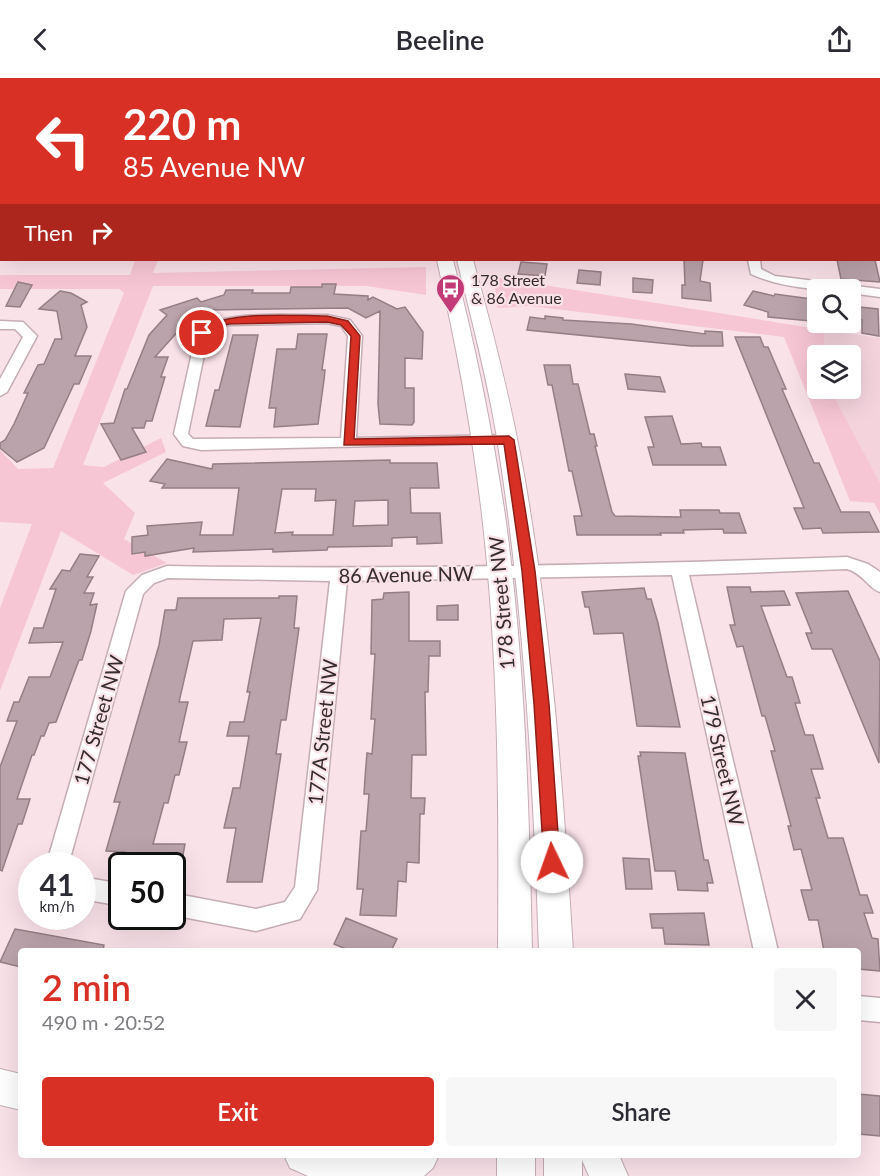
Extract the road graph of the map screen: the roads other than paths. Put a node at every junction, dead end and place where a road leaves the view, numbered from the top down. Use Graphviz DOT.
graph roads {
  1 [pos="445,261"];
  2 [pos="465,261"];
  3 [pos="755,265"];
  4 [pos="880,293"];
  5 [pos="0,325"];
  6 [pos="0,392"];
  7 [pos="497,440"];
  8 [pos="348,443"];
  9 [pos="679,569"];
  10 [pos="528,571"];
  11 [pos="499,572"];
  12 [pos="339,575"];
  13 [pos="148,579"];
  14 [pos="878,581"];
  15 [pos="61,852"];
  16 [pos="186,907"];
  17 [pos="515,948"];
  18 [pos="556,948"];
  19 [pos="765,948"];
  20 [pos="861,1008"];
  21 [pos="880,1010"];
  22 [pos="0,1087"];
  23 [pos="18,1091"];
  24 [pos="311,1158"];
  25 [pos="417,1158"];
  26 [pos="516,1158"];
  27 [pos="563,1158"];
  28 [pos="600,1158"];
  29 [pos="358,1176"];
  30 [pos="363,1176"];
  31 [pos="516,1176"];
  32 [pos="563,1176"];
  33 [pos="609,1176"];
  1 -- 7 [label="main road, 178 Street NW"];
  2 -- 7 [label="main road, 178 Street NW"];
  3 -- 4 [label="street"];
  5 -- 6 [label="street"];
  7 -- 8 [label="street"];
  7 -- 10 [label="main road, 178 Street NW"];
  7 -- 11 [label="main road, 178 Street NW"];
  8 -- 8 [label="street"];
  9 -- 10 [label="street, 86 Avenue NW"];
  9 -- 14 [label="street, 86 Avenue NW"];
  9 -- 19 [label="street, 179 Street NW"];
  10 -- 11 [label="street, 86 Avenue NW"];
  10 -- 18 [label="main road, 178 Street NW"];
  11 -- 12 [label="street, 86 Avenue NW"];
  11 -- 17 [label="main road, 178 Street NW"];
  12 -- 13 [label="street, 86 Avenue NW"];
  12 -- 16 [label="street, 177A Street NW"];
  13 -- 15 [label="street, 177 Street NW"];
  20 -- 21 [label="street"];
  22 -- 23 [label="main road"];
  24 -- 29 [label="main road"];
  25 -- 30 [label="main road"];
  26 -- 31 [label="main road"];
  27 -- 32 [label="main road"];
  28 -- 33 [label="main road"];
}
